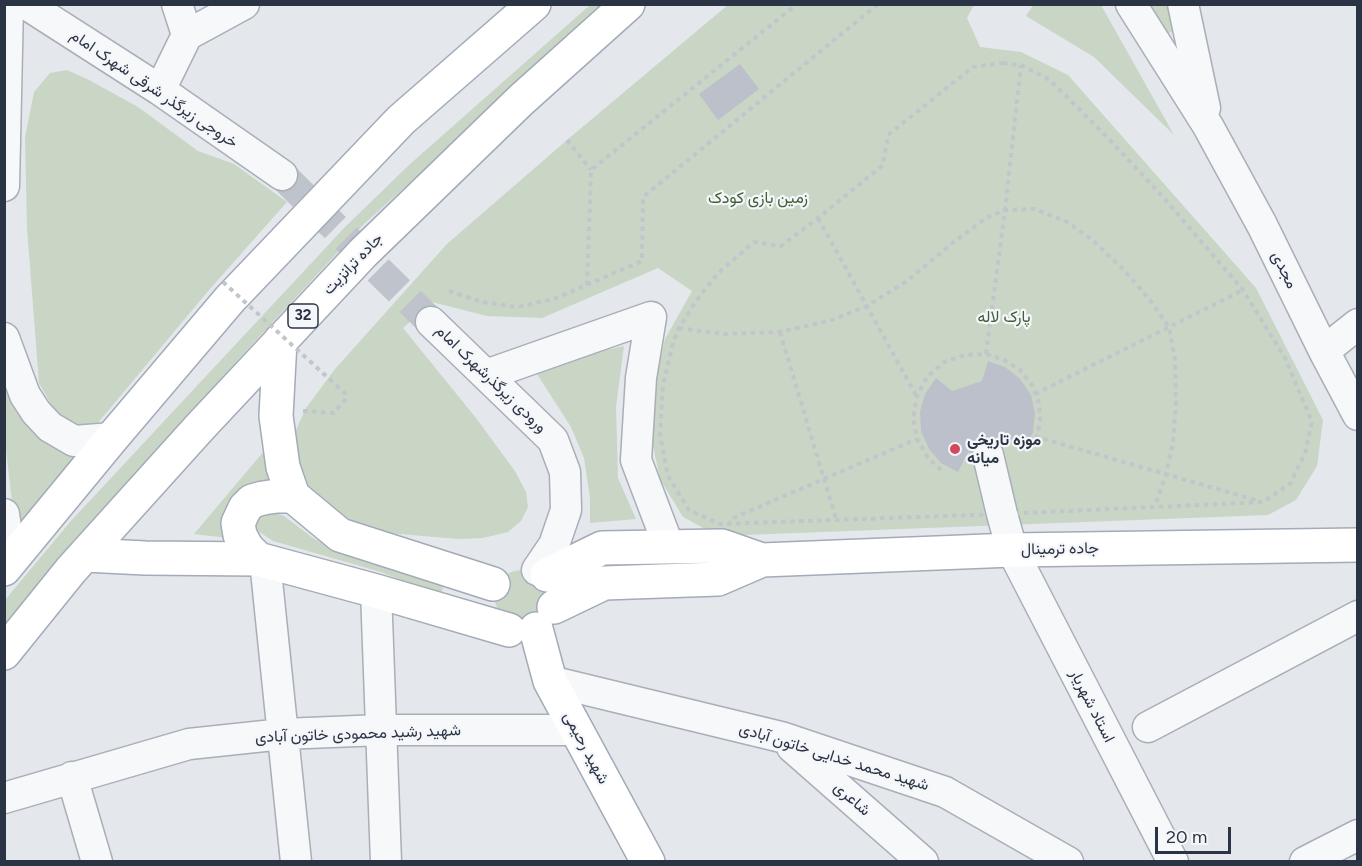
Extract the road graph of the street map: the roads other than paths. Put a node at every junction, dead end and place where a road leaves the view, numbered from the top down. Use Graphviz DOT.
graph roads {
  1 [pos="8,4"];
  2 [pos="26,4"];
  3 [pos="177,4"];
  4 [pos="244,4"];
  5 [pos="534,4"];
  6 [pos="628,4"];
  7 [pos="1131,4"];
  8 [pos="1183,4"];
  9 [pos="187,34"];
  10 [pos="160,90"];
  11 [pos="1208,126"];
  12 [pos="282,175"];
  13 [pos="5,180"];
  14 [pos="4,186"];
  15 [pos="431,322"];
  16 [pos="1358,324"];
  17 [pos="4,338"];
  18 [pos="280,341"];
  19 [pos="1323,351"];
  20 [pos="486,375"];
  21 [pos="1358,415"];
  22 [pos="112,438"];
  23 [pos="988,455"];
  24 [pos="293,496"];
  25 [pos="4,514"];
  26 [pos="1358,545"];
  27 [pos="669,547"];
  28 [pos="1012,550"];
  29 [pos="85,555"];
  30 [pos="262,560"];
  31 [pos="762,560"];
  32 [pos="8,565"];
  33 [pos="542,573"];
  34 [pos="493,584"];
  35 [pos="376,591"];
  36 [pos="1358,615"];
  37 [pos="533,622"];
  38 [pos="4,653"];
  39 [pos="550,681"];
  40 [pos="1148,727"];
  41 [pos="381,730"];
  42 [pos="576,730"];
  43 [pos="283,734"];
  44 [pos="781,737"];
  45 [pos="72,777"];
  46 [pos="4,798"];
  47 [pos="1358,835"];
  48 [pos="97,861"];
  49 [pos="296,861"];
  50 [pos="386,861"];
  51 [pos="648,861"];
  52 [pos="923,861"];
  53 [pos="1068,861"];
  54 [pos="1173,861"];
  55 [pos="1305,861"];
  1 -- 13 [label="street"];
  2 -- 10 [label="street, خروجی زیرگذر شرقی شهرک امام"];
  3 -- 9 [label="street"];
  4 -- 9 [label="street"];
  5 -- 22 [label="main road"];
  6 -- 18 [label="main road, جاده ترانزیت / 32"];
  7 -- 11 [label="street, مجدی"];
  8 -- 11 [label="street, مجدی"];
  9 -- 10 [label="street"];
  10 -- 12 [label="street, خروجی زیرگذر شرقی شهرک امام"];
  11 -- 19 [label="street, مجدی"];
  13 -- 14 [label="street"];
  15 -- 20 [label="street, ورودی زیرگذرشهرک امام"];
  16 -- 19 [label="street"];
  17 -- 22 [label="street"];
  18 -- 24 [label="main road"];
  18 -- 29 [label="main road, جاده ترانزیت / 32"];
  19 -- 21 [label="street, مجدی"];
  20 -- 27 [label="street"];
  20 -- 33 [label="street, ورودی زیرگذرشهرک امام"];
  22 -- 32 [label="main road"];
  23 -- 28 [label="street, استاد شهریار"];
  24 -- 30 [label="main road"];
  24 -- 34 [label="main road"];
  25 -- 32 [label="street"];
  26 -- 28 [label="main road, جاده ترمینال"];
  27 -- 31 [label="main road"];
  27 -- 33 [label="main road"];
  28 -- 31 [label="main road, جاده ترمینال"];
  28 -- 54 [label="street, استاد شهریار"];
  29 -- 30 [label="main road"];
  29 -- 38 [label="main road, جاده ترانزیت / 32"];
  30 -- 35 [label="main road"];
  30 -- 43 [label="street"];
  31 -- 37 [label="main road"];
  33 -- 34 [label="main road"];
  33 -- 37 [label="main road, شهید رحیمی"];
  34 -- 37 [label="main road"];
  35 -- 37 [label="main road"];
  35 -- 41 [label="street"];
  36 -- 40 [label="street"];
  37 -- 39 [label="main road, شهید رحیمی"];
  39 -- 42 [label="main road, شهید رحیمی"];
  39 -- 44 [label="street, شهید محمد خدایی خاتون آبادی"];
  41 -- 42 [label="street, شهید رشید محمودی خاتون آبادی"];
  41 -- 43 [label="street, شهید رشید محمودی خاتون آبادی"];
  41 -- 50 [label="street"];
  42 -- 51 [label="main road, شهید رحیمی"];
  43 -- 45 [label="street, شهید رشید محمودی خاتون آبادی"];
  43 -- 49 [label="street"];
  44 -- 52 [label="street, شاعری"];
  44 -- 53 [label="street, شهید محمد خدایی خاتون آبادی"];
  45 -- 46 [label="street, شهید رشید محمودی خاتون آبادی"];
  45 -- 48 [label="street"];
  47 -- 55 [label="street"];
}
